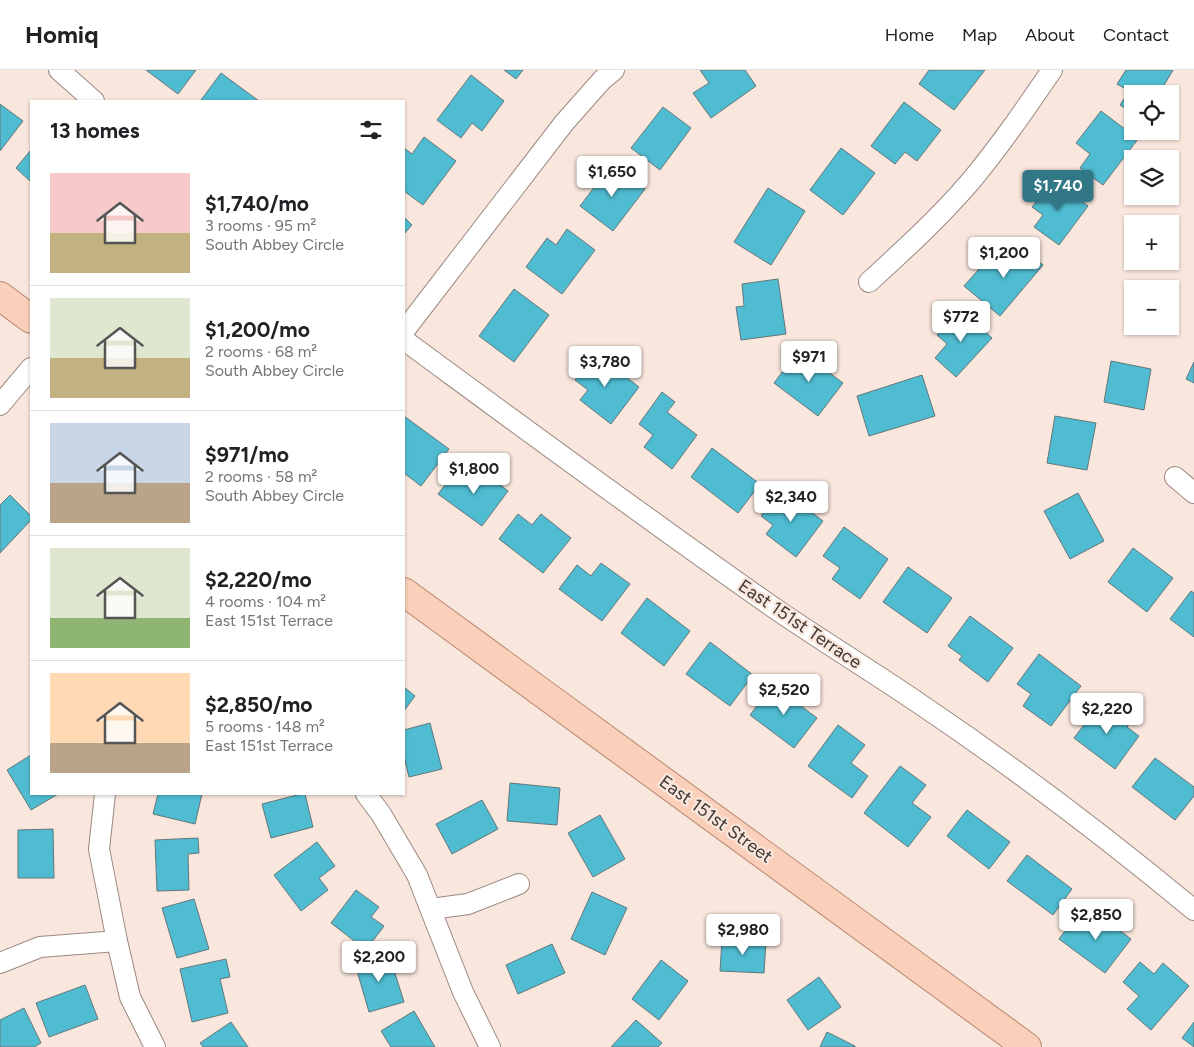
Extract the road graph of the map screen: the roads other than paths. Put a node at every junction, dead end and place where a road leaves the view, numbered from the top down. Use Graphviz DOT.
graph roads {
  1 [pos="59,70"];
  2 [pos="614,70"];
  3 [pos="1052,70"];
  4 [pos="93,100"];
  5 [pos="869,282"];
  6 [pos="0,296"];
  7 [pos="30,318"];
  8 [pos="405,330"];
  9 [pos="405,341"];
  10 [pos="30,369"];
  11 [pos="0,405"];
  12 [pos="1175,477"];
  13 [pos="1194,493"];
  14 [pos="405,593"];
  15 [pos="105,795"];
  16 [pos="367,795"];
  17 [pos="519,884"];
  18 [pos="431,909"];
  19 [pos="1194,910"];
  20 [pos="117,941"];
  21 [pos="0,963"];
  22 [pos="155,1047"];
  23 [pos="490,1047"];
  24 [pos="1028,1047"];
  1 -- 4 [label="street"];
  2 -- 8 [label="street"];
  3 -- 5 [label="street"];
  6 -- 7 [label="main road"];
  9 -- 19 [label="street, East 151st Terrace"];
  10 -- 11 [label="street"];
  12 -- 13 [label="street"];
  14 -- 24 [label="main road, East 151st Street"];
  15 -- 20 [label="street"];
  16 -- 18 [label="street"];
  17 -- 18 [label="street"];
  18 -- 23 [label="street"];
  20 -- 21 [label="street"];
  20 -- 22 [label="street"];
}
